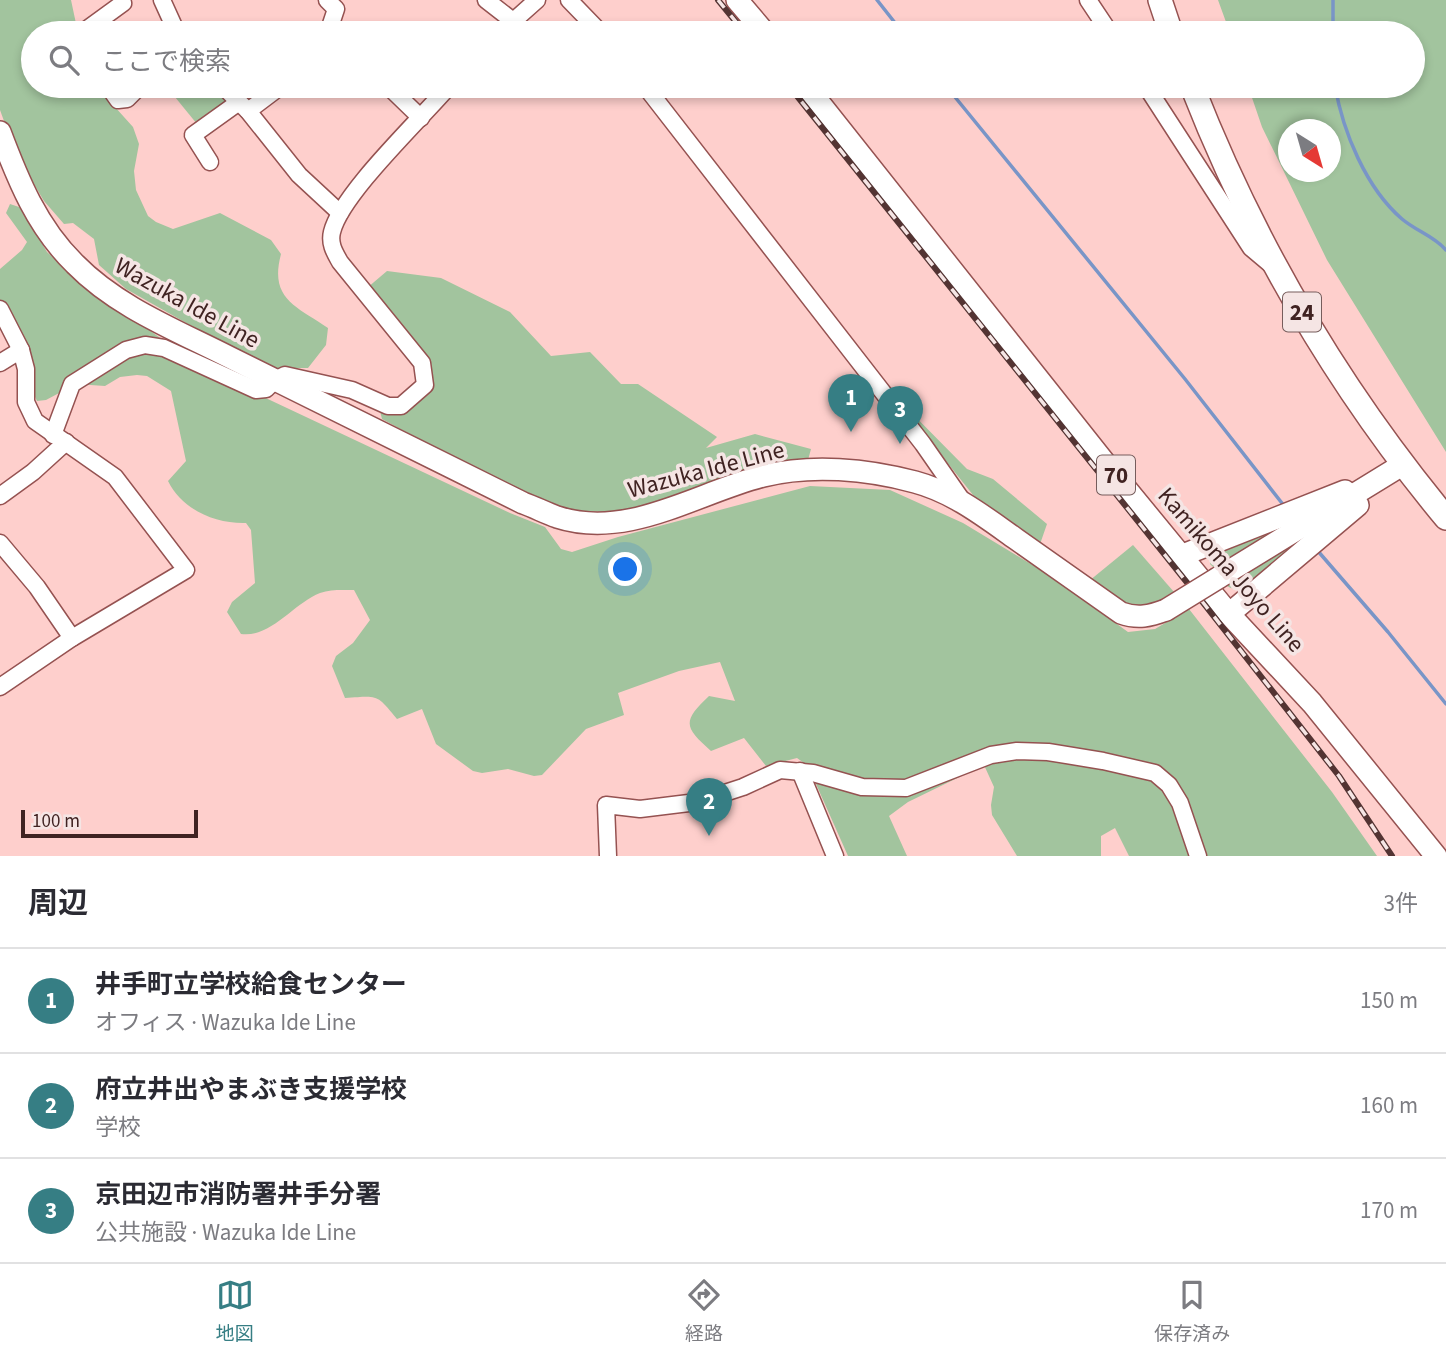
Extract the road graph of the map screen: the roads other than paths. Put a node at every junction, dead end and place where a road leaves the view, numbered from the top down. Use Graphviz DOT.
graph roads {
  1 [pos="122,0"];
  2 [pos="162,0"];
  3 [pos="327,0"];
  4 [pos="486,0"];
  5 [pos="537,0"];
  6 [pos="569,0"];
  7 [pos="737,0"];
  8 [pos="1088,0"];
  9 [pos="1160,0"];
  10 [pos="101,21"];
  11 [pos="172,21"];
  12 [pos="332,21"];
  13 [pos="513,21"];
  14 [pos="589,21"];
  15 [pos="755,21"];
  16 [pos="1103,21"];
  17 [pos="1167,21"];
  18 [pos="236,98"];
  19 [pos="259,98"];
  20 [pos="400,98"];
  21 [pos="438,98"];
  22 [pos="654,98"];
  23 [pos="816,98"];
  24 [pos="1154,98"];
  25 [pos="1197,98"];
  26 [pos="244,106"];
  27 [pos="421,118"];
  28 [pos="0,132"];
  29 [pos="210,162"];
  30 [pos="340,213"];
  31 [pos="1279,272"];
  32 [pos="0,309"];
  33 [pos="21,350"];
  34 [pos="0,363"];
  35 [pos="275,380"];
  36 [pos="60,438"];
  37 [pos="1402,466"];
  38 [pos="1368,489"];
  39 [pos="0,496"];
  40 [pos="964,503"];
  41 [pos="1446,518"];
  42 [pos="0,542"];
  43 [pos="1183,555"];
  44 [pos="1229,614"];
  45 [pos="72,638"];
  46 [pos="0,687"];
  47 [pos="800,771"];
  48 [pos="608,856"];
  49 [pos="835,856"];
  50 [pos="1198,856"];
  51 [pos="1436,856"];
  1 -- 10 [label="street"];
  2 -- 11 [label="street"];
  3 -- 12 [label="street"];
  4 -- 13 [label="street"];
  5 -- 13 [label="street"];
  6 -- 14 [label="street"];
  7 -- 15 [label="main road"];
  8 -- 16 [label="street"];
  9 -- 17 [label="highway"];
  18 -- 26 [label="street"];
  19 -- 26 [label="street"];
  20 -- 27 [label="street"];
  21 -- 27 [label="street"];
  22 -- 40 [label="street"];
  23 -- 43 [label="main road, Kamikoma Joyo Line / 70"];
  24 -- 31 [label="street"];
  25 -- 31 [label="highway, 24"];
  26 -- 29 [label="street"];
  26 -- 30 [label="street"];
  27 -- 30 [label="street"];
  28 -- 35 [label="main road, Wazuka Ide Line"];
  30 -- 35 [label="street"];
  31 -- 37 [label="highway, 24"];
  32 -- 33 [label="street"];
  33 -- 34 [label="street"];
  33 -- 36 [label="street"];
  35 -- 36 [label="street"];
  35 -- 40 [label="main road, Wazuka Ide Line"];
  36 -- 39 [label="street"];
  36 -- 45 [label="street"];
  37 -- 38 [label="main road, Wazuka Ide Line"];
  37 -- 41 [label="highway, 24"];
  38 -- 40 [label="main road, Wazuka Ide Line, bridge"];
  38 -- 43 [label="main road"];
  38 -- 44 [label="main road"];
  42 -- 45 [label="street"];
  43 -- 44 [label="main road, Kamikoma Joyo Line / 70"];
  44 -- 51 [label="main road, Kamikoma Joyo Line / 70"];
  45 -- 46 [label="street"];
  47 -- 48 [label="street"];
  47 -- 49 [label="street"];
  47 -- 50 [label="street"];
}
